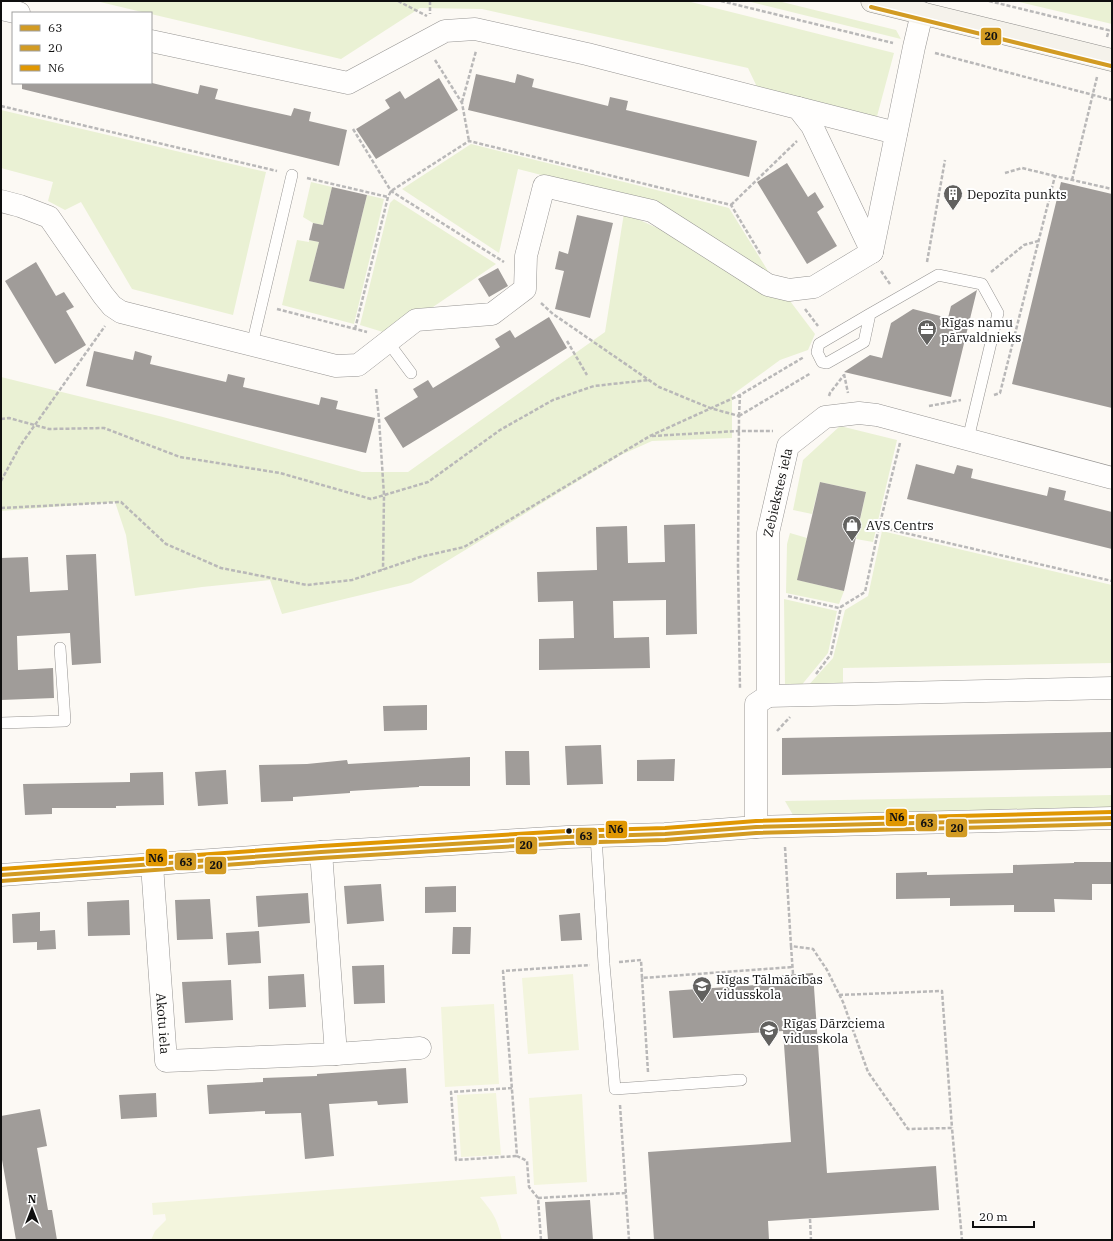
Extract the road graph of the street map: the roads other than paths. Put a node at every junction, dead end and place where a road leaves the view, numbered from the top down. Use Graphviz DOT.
graph roads {
  1 [pos="872,1"];
  2 [pos="1,9"];
  3 [pos="14,12"];
  4 [pos="922,13"];
  5 [pos="152,41"];
  6 [pos="1112,60"];
  7 [pos="798,108"];
  8 [pos="896,133"];
  9 [pos="292,174"];
  10 [pos="1,201"];
  11 [pos="871,253"];
  12 [pos="870,314"];
  13 [pos="388,342"];
  14 [pos="252,345"];
  15 [pos="411,373"];
  16 [pos="968,439"];
  17 [pos="1112,478"];
  18 [pos="60,648"];
  19 [pos="1112,688"];
  20 [pos="768,696"];
  21 [pos="1,723"];
  22 [pos="1112,818"];
  23 [pos="756,827"];
  24 [pos="596,836"];
  25 [pos="321,852"];
  26 [pos="152,865"];
  27 [pos="1,875"];
  28 [pos="420,1048"];
  29 [pos="336,1054"];
  30 [pos="741,1080"];
  1 -- 4 [label="main road"];
  2 -- 3 [label="street"];
  4 -- 6 [label="main road"];
  4 -- 8 [label="street"];
  5 -- 7 [label="street"];
  7 -- 8 [label="street"];
  7 -- 11 [label="street"];
  8 -- 11 [label="street"];
  9 -- 14 [label="lane"];
  10 -- 14 [label="street"];
  11 -- 13 [label="street"];
  12 -- 12 [label="lane"];
  12 -- 16 [label="lane"];
  13 -- 14 [label="street"];
  13 -- 15 [label="lane"];
  16 -- 17 [label="street"];
  16 -- 20 [label="street, Zebiekstes iela"];
  18 -- 21 [label="lane"];
  19 -- 20 [label="street"];
  20 -- 23 [label="street"];
  22 -- 23 [label="street"];
  23 -- 24 [label="street"];
  24 -- 25 [label="street"];
  24 -- 30 [label="lane"];
  25 -- 26 [label="street"];
  25 -- 29 [label="street"];
  26 -- 27 [label="street"];
  26 -- 29 [label="street, Akotu iela"];
  28 -- 29 [label="street, Akotu iela"];
}
